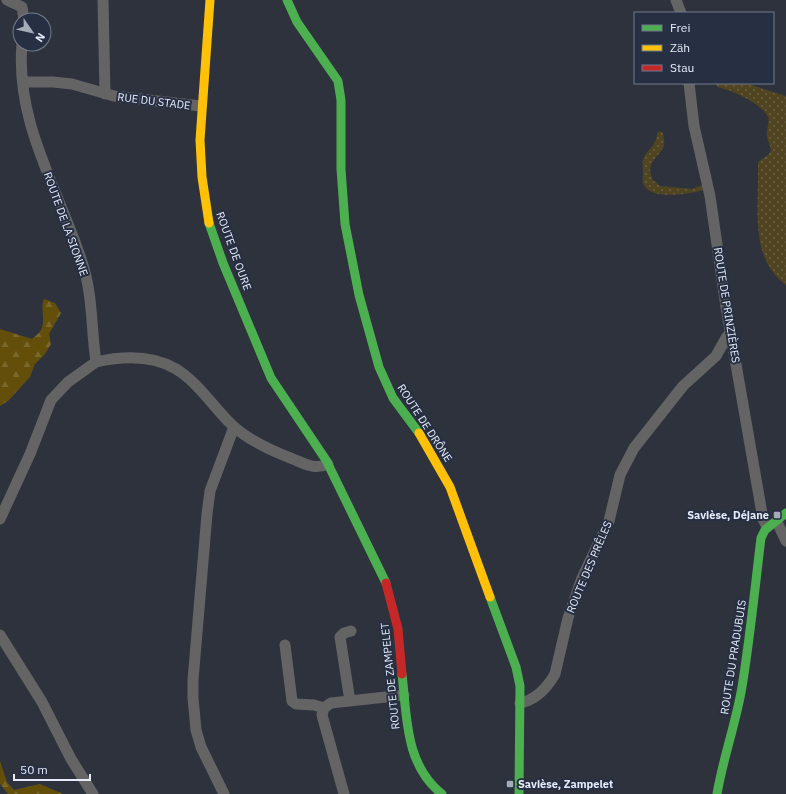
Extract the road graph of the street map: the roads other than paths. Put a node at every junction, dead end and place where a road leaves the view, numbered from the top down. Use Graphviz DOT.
graph roads {
  1 [pos="7,0"];
  2 [pos="102,0"];
  3 [pos="210,0"];
  4 [pos="286,0"];
  5 [pos="676,0"];
  6 [pos="23,12"];
  7 [pos="681,12"];
  8 [pos="21,52"];
  9 [pos="23,82"];
  10 [pos="689,84"];
  11 [pos="105,94"];
  12 [pos="202,106"];
  13 [pos="730,333"];
  14 [pos="96,362"];
  15 [pos="234,426"];
  16 [pos="328,464"];
  17 [pos="786,513"];
  18 [pos="0,519"];
  19 [pos="771,525"];
  20 [pos="786,541"];
  21 [pos="350,631"];
  22 [pos="0,634"];
  23 [pos="285,645"];
  24 [pos="404,695"];
  25 [pos="350,701"];
  26 [pos="520,703"];
  27 [pos="324,708"];
  28 [pos="93,794"];
  29 [pos="224,794"];
  30 [pos="344,794"];
  31 [pos="442,794"];
  32 [pos="519,794"];
  33 [pos="717,794"];
  1 -- 6 [label="street"];
  2 -- 11 [label="street, RUE DU STADE"];
  3 -- 12 [label="street, ROUTE DE OURE"];
  4 -- 26 [label="street, ROUTE DE DRÔNE"];
  5 -- 7 [label="street"];
  8 -- 9 [label="street, ROUTE DE LA SIONNE"];
  9 -- 11 [label="street"];
  9 -- 14 [label="street, ROUTE DE LA SIONNE"];
  10 -- 13 [label="street, ROUTE DE PRINZIÈRES"];
  11 -- 12 [label="street, RUE DU STADE"];
  12 -- 16 [label="street, ROUTE DE OURE"];
  13 -- 19 [label="street, ROUTE DE PRINZIÈRES"];
  13 -- 26 [label="street, ROUTE DES PRÊLES"];
  14 -- 15 [label="street"];
  14 -- 18 [label="street"];
  15 -- 16 [label="street"];
  15 -- 29 [label="street"];
  16 -- 24 [label="street, ROUTE DE ZAMPELET"];
  17 -- 19 [label="street"];
  19 -- 20 [label="street, ROUTE DE PRINZIÈRES"];
  19 -- 33 [label="street, ROUTE DU PRADUBUIS"];
  21 -- 25 [label="street"];
  22 -- 28 [label="street"];
  23 -- 27 [label="street"];
  24 -- 25 [label="street"];
  24 -- 31 [label="street, ROUTE DE ZAMPELET"];
  25 -- 27 [label="street"];
  26 -- 32 [label="street, ROUTE DE DRÔNE"];
  27 -- 30 [label="street"];
}
